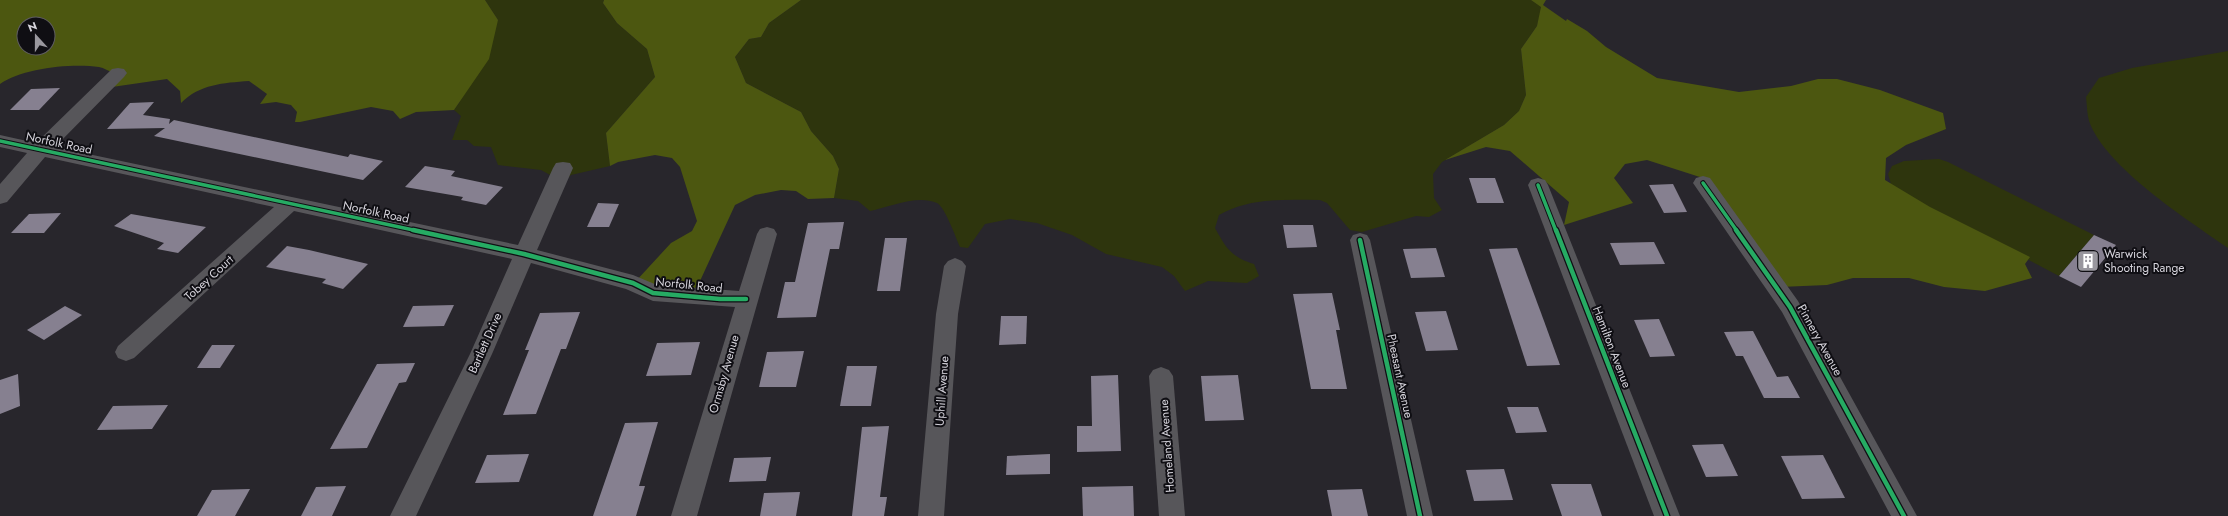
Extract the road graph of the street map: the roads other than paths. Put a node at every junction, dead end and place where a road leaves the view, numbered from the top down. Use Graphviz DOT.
graph roads {
  1 [pos="118,73"];
  2 [pos="0,141"];
  3 [pos="41,149"];
  4 [pos="563,168"];
  5 [pos="1703,183"];
  6 [pos="1538,185"];
  7 [pos="0,197"];
  8 [pos="291,203"];
  9 [pos="767,234"];
  10 [pos="1360,240"];
  11 [pos="524,254"];
  12 [pos="955,266"];
  13 [pos="746,299"];
  14 [pos="126,352"];
  15 [pos="1161,376"];
  16 [pos="403,516"];
  17 [pos="684,516"];
  18 [pos="931,516"];
  19 [pos="1172,516"];
  20 [pos="1420,516"];
  21 [pos="1667,516"];
  22 [pos="1904,516"];
  1 -- 3 [label="street"];
  2 -- 3 [label="street, Norfolk Road"];
  3 -- 7 [label="street"];
  3 -- 8 [label="street, Norfolk Road"];
  4 -- 11 [label="street, Bartlett Drive"];
  5 -- 22 [label="street, Pinnery Avenue"];
  6 -- 21 [label="street, Hamilton Avenue"];
  8 -- 11 [label="street, Norfolk Road"];
  8 -- 14 [label="street, Tobey Court"];
  9 -- 13 [label="street, Ormsby Avenue"];
  10 -- 20 [label="street, Pheasant Avenue"];
  11 -- 13 [label="street, Norfolk Road"];
  11 -- 16 [label="street, Bartlett Drive"];
  12 -- 18 [label="street, Uphill Avenue"];
  13 -- 17 [label="street, Ormsby Avenue"];
  15 -- 19 [label="street, Homeland Avenue"];
}
